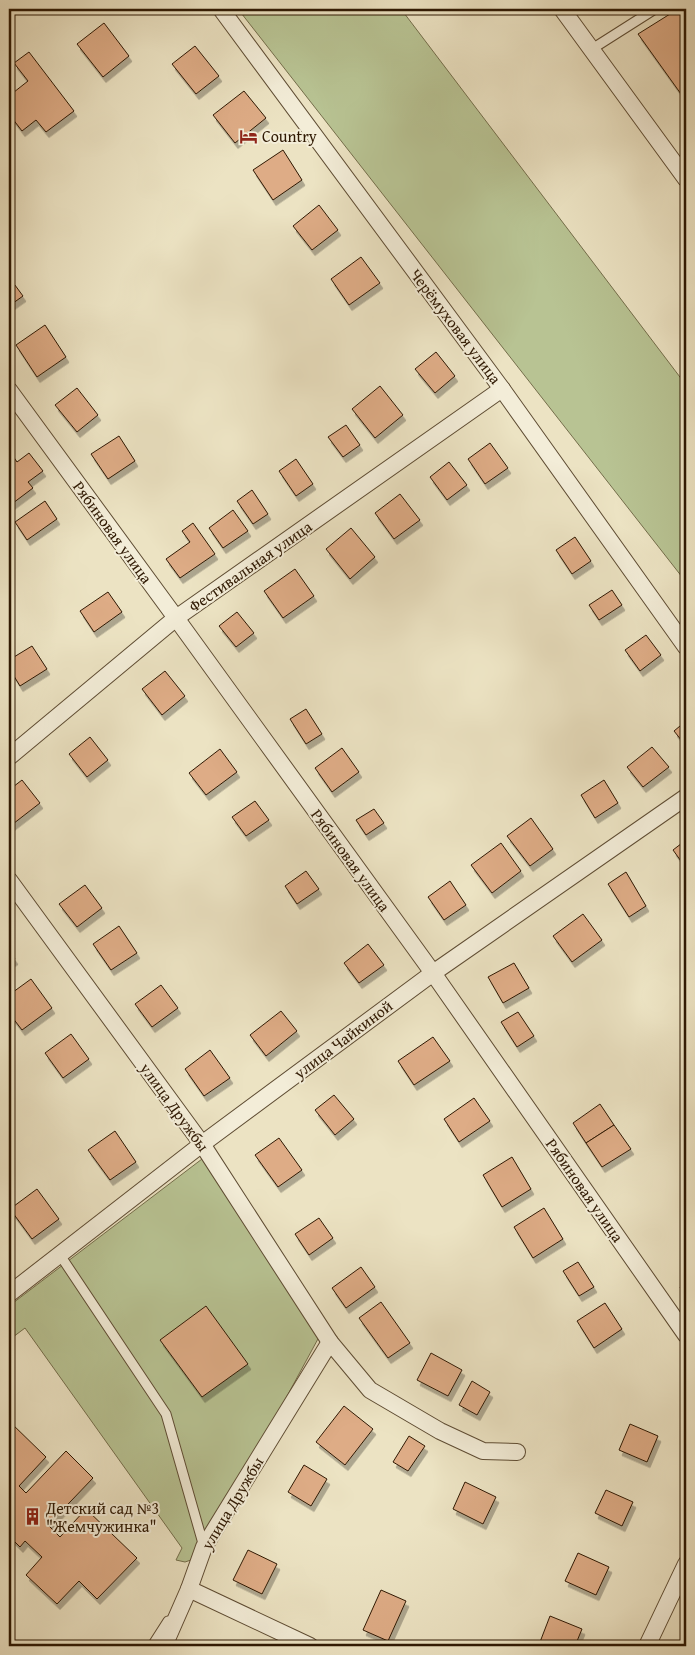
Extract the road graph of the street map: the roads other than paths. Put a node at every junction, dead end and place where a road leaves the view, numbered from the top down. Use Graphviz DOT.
graph roads {
  1 [pos="221,9"];
  2 [pos="562,9"];
  3 [pos="655,9"];
  4 [pos="592,49"];
  5 [pos="686,178"];
  6 [pos="502,388"];
  7 [pos="9,390"];
  8 [pos="176,618"];
  9 [pos="686,647"];
  10 [pos="9,757"];
  11 [pos="686,797"];
  12 [pos="9,880"];
  13 [pos="433,973"];
  14 [pos="202,1144"];
  15 [pos="60,1255"];
  16 [pos="9,1294"];
  17 [pos="686,1334"];
  18 [pos="330,1342"];
  19 [pos="517,1452"];
  20 [pos="204,1547"];
  21 [pos="686,1564"];
  22 [pos="189,1589"];
  23 [pos="152,1646"];
  24 [pos="164,1646"];
  25 [pos="310,1646"];
  26 [pos="647,1646"];
  1 -- 6 [label="street, Черёмуховая улица"];
  2 -- 4 [label="street"];
  3 -- 4 [label="lane"];
  4 -- 5 [label="street"];
  6 -- 8 [label="street, Фестивальная улица"];
  6 -- 9 [label="street, Черёмуховая улица"];
  7 -- 8 [label="street, Рябиновая улица"];
  8 -- 10 [label="street, Фестивальная улица"];
  8 -- 13 [label="street, Рябиновая улица"];
  11 -- 13 [label="street, улица Чайкиной"];
  12 -- 14 [label="street, улица Дружбы"];
  13 -- 14 [label="street, улица Чайкиной"];
  13 -- 17 [label="street, Рябиновая улица"];
  14 -- 15 [label="street, улица Чайкиной"];
  14 -- 18 [label="street, улица Дружбы"];
  15 -- 16 [label="street, улица Чайкиной"];
  15 -- 20 [label="lane"];
  18 -- 19 [label="street, улица Дружбы"];
  18 -- 20 [label="street, улица Дружбы"];
  20 -- 22 [label="street, улица Дружбы"];
  21 -- 26 [label="street"];
  22 -- 23 [label="lane"];
  22 -- 24 [label="street, улица Дружбы"];
  22 -- 25 [label="street"];
}
